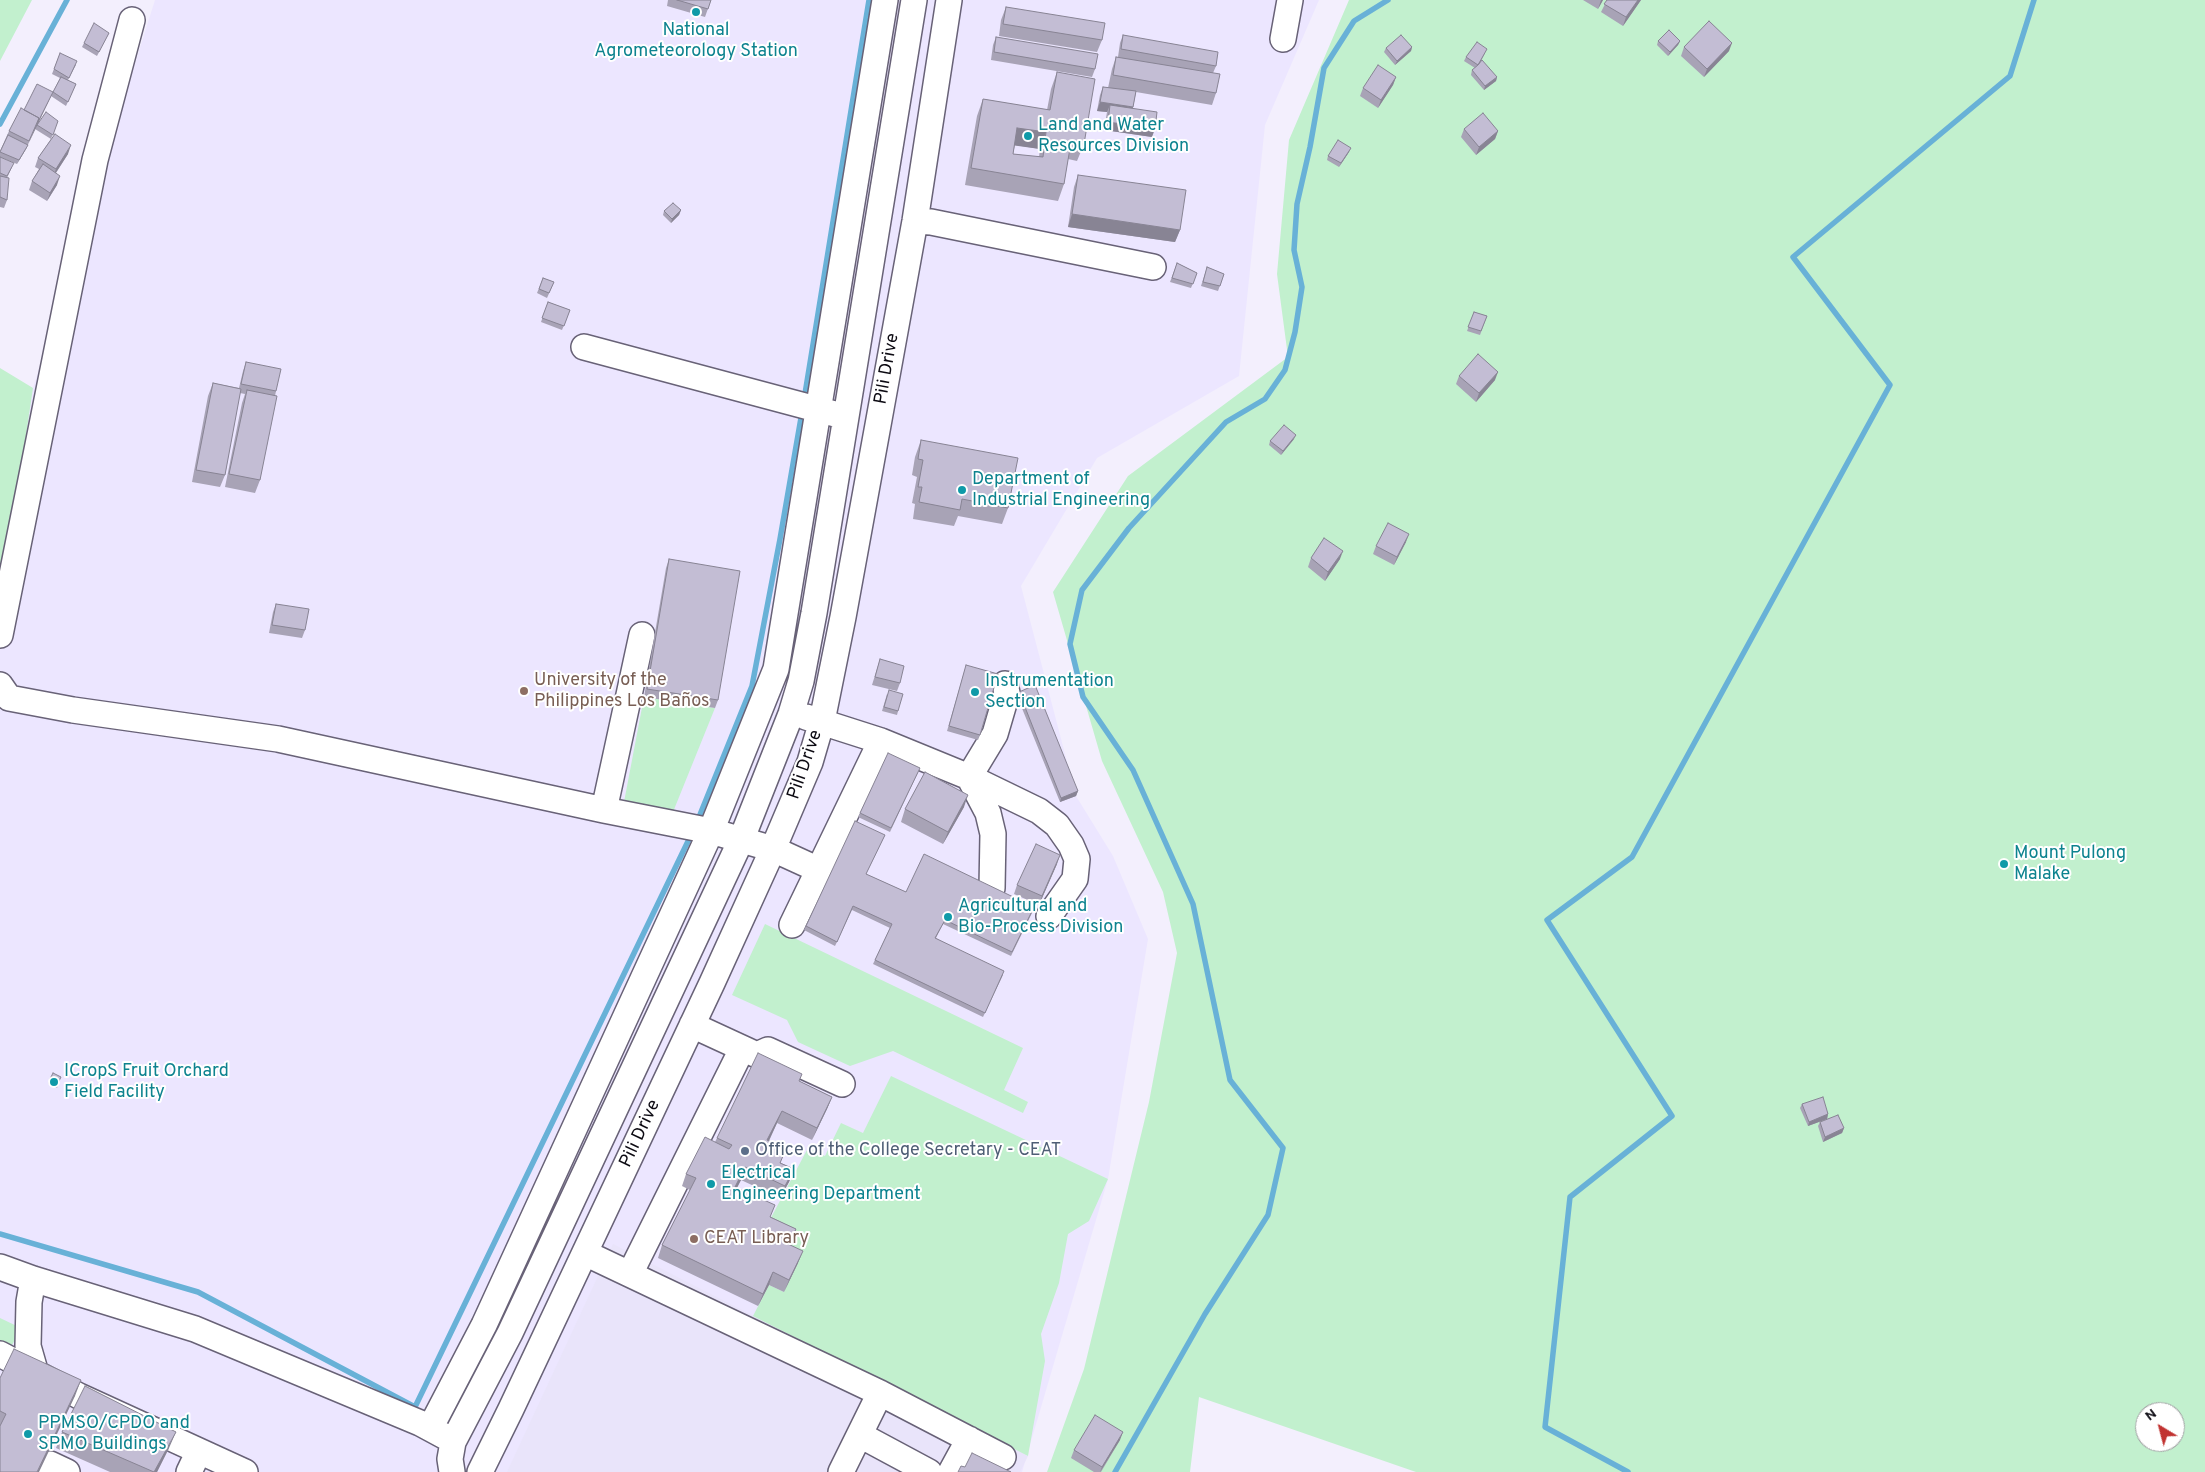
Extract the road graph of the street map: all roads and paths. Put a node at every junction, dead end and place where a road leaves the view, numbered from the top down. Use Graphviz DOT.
graph roads {
  1 [pos="885,0"];
  2 [pos="914,0"];
  3 [pos="949,0"];
  4 [pos="1290,0"];
  5 [pos="132,20"];
  6 [pos="1283,39"];
  7 [pos="915,221"];
  8 [pos="1153,267"];
  9 [pos="584,347"];
  10 [pos="806,407"];
  11 [pos="847,418"];
  12 [pos="878,425"];
  13 [pos="796,548"];
  14 [pos="824,554"];
  15 [pos="0,635"];
  16 [pos="642,635"];
  17 [pos="1006,684"];
  18 [pos="0,685"];
  19 [pos="762,707"];
  20 [pos="791,714"];
  21 [pos="822,721"];
  22 [pos="881,742"];
  23 [pos="969,778"];
  24 [pos="604,810"];
  25 [pos="711,831"];
  26 [pos="742,838"];
  27 [pos="774,849"];
  28 [pos="819,870"];
  29 [pos="992,888"];
  30 [pos="1049,916"];
  31 [pos="792,925"];
  32 [pos="692,1025"];
  33 [pos="742,1049"];
  34 [pos="842,1084"];
  35 [pos="585,1253"];
  36 [pos="0,1267"];
  37 [pos="630,1274"];
  38 [pos="33,1279"];
  39 [pos="5,1357"];
  40 [pos="36,1374"];
  41 [pos="880,1393"];
  42 [pos="443,1435"];
  43 [pos="860,1436"];
  44 [pos="969,1439"];
  45 [pos="1004,1457"];
  46 [pos="194,1462"];
  47 [pos="482,1467"];
  48 [pos="46,1472"];
  49 [pos="67,1472"];
  50 [pos="245,1472"];
  51 [pos="452,1472"];
  52 [pos="841,1472"];
  53 [pos="929,1472"];
  54 [pos="951,1472"];
  1 -- 10 [label="street"];
  2 -- 11 [label="street"];
  3 -- 7 [label="street, Pili Drive"];
  4 -- 6 [label="street"];
  5 -- 15 [label="street"];
  7 -- 8 [label="street"];
  7 -- 12 [label="street, Pili Drive"];
  9 -- 10 [label="street"];
  10 -- 11 [label="street"];
  10 -- 13 [label="street"];
  11 -- 12 [label="street"];
  11 -- 14 [label="street"];
  12 -- 21 [label="street, Pili Drive"];
  13 -- 14 [label="street"];
  13 -- 19 [label="street"];
  14 -- 20 [label="street"];
  16 -- 24 [label="street"];
  17 -- 23 [label="street"];
  18 -- 24 [label="street"];
  19 -- 20 [label="street"];
  19 -- 25 [label="street"];
  20 -- 21 [label="street"];
  20 -- 26 [label="street"];
  21 -- 22 [label="street"];
  21 -- 27 [label="street, Pili Drive"];
  22 -- 23 [label="street"];
  22 -- 28 [label="street"];
  23 -- 29 [label="street"];
  23 -- 30 [label="street"];
  24 -- 25 [label="street"];
  25 -- 26 [label="street"];
  25 -- 42 [label="street"];
  26 -- 27 [label="street"];
  26 -- 42 [label="street"];
  27 -- 28 [label="street"];
  27 -- 32 [label="street, Pili Drive"];
  28 -- 31 [label="street"];
  32 -- 33 [label="street"];
  32 -- 35 [label="street, Pili Drive"];
  33 -- 34 [label="street"];
  33 -- 37 [label="street"];
  35 -- 37 [label="street"];
  35 -- 47 [label="street, Pili Drive"];
  36 -- 38 [label="street"];
  37 -- 41 [label="street"];
  38 -- 40 [label="street"];
  38 -- 42 [label="street"];
  39 -- 40 [label="street"];
  40 -- 46 [label="street"];
  41 -- 43 [label="street"];
  41 -- 44 [label="street"];
  42 -- 47 [label="street"];
  42 -- 51 [label="street"];
  43 -- 52 [label="street"];
  43 -- 53 [label="street"];
  44 -- 45 [label="street"];
  44 -- 54 [label="street"];
  46 -- 50 [label="street"];
  48 -- 49 [label="street"];
}
